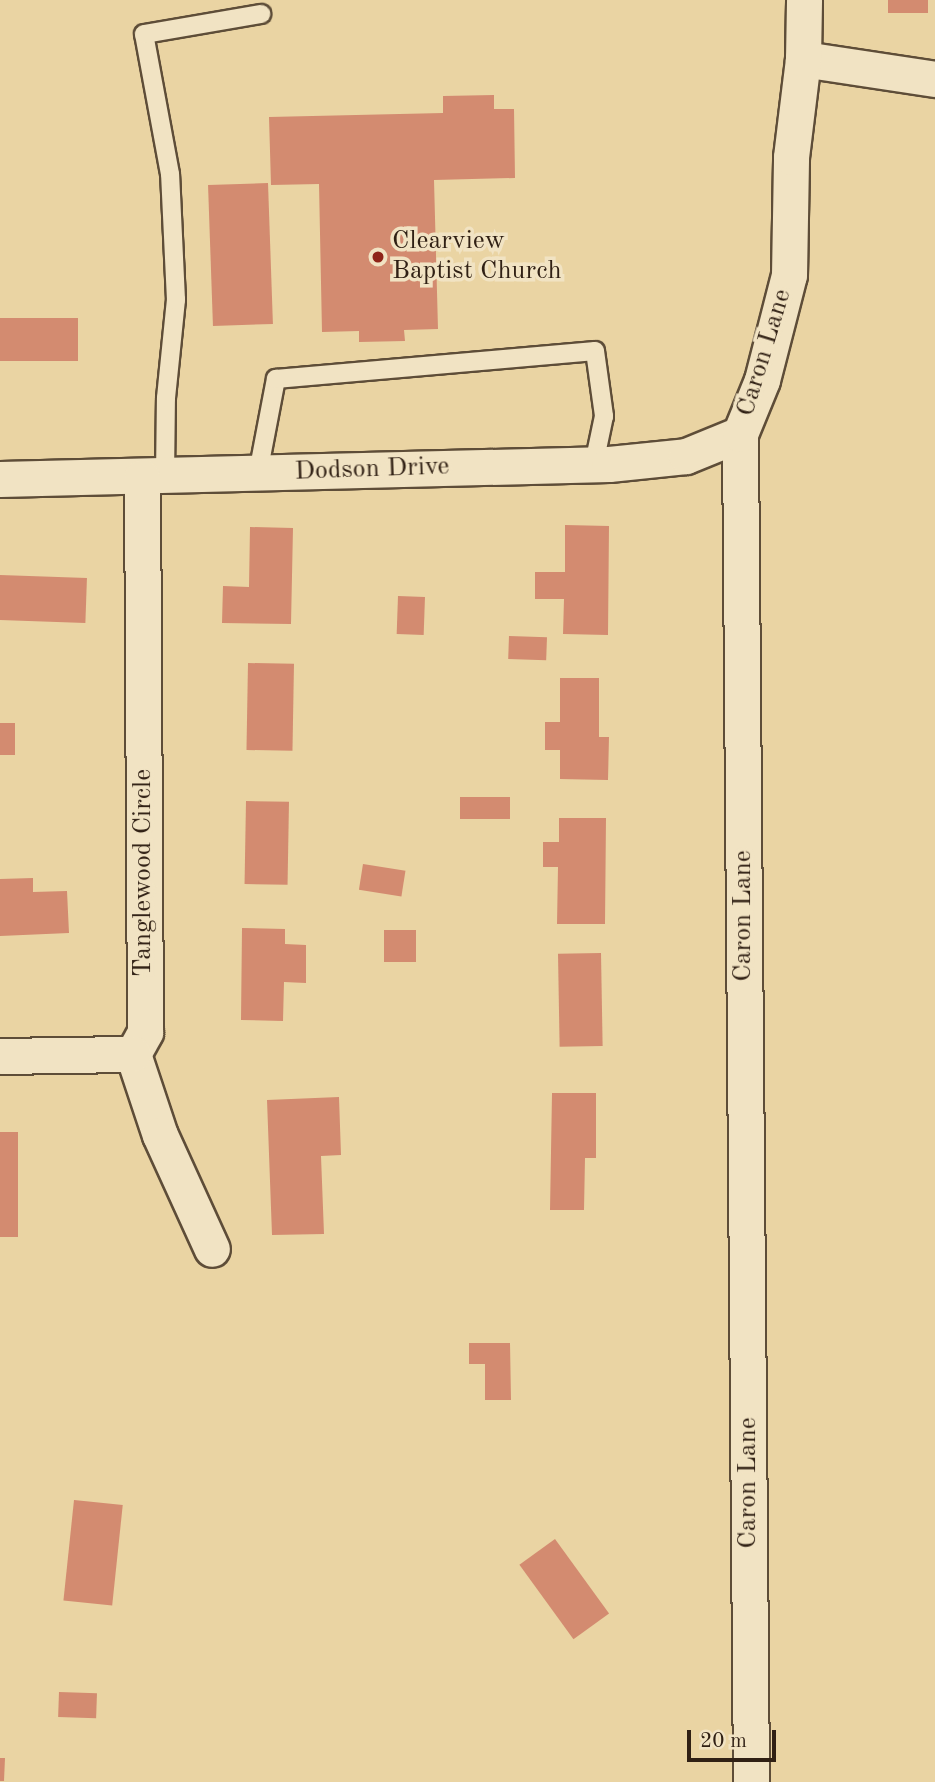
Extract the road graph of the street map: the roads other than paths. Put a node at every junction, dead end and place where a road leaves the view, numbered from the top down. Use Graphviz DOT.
graph roads {
  1 [pos="804,0"];
  2 [pos="261,14"];
  3 [pos="803,59"];
  4 [pos="935,79"];
  5 [pos="740,434"];
  6 [pos="594,464"];
  7 [pos="258,473"];
  8 [pos="154,477"];
  9 [pos="0,479"];
  10 [pos="133,1054"];
  11 [pos="0,1056"];
  12 [pos="212,1249"];
  13 [pos="751,1782"];
  1 -- 3 [label="street, Caron Lane"];
  2 -- 8 [label="lane"];
  3 -- 4 [label="street"];
  3 -- 5 [label="street, Caron Lane"];
  5 -- 6 [label="street, Dodson Drive"];
  5 -- 13 [label="street, Caron Lane"];
  6 -- 7 [label="street, Dodson Drive"];
  6 -- 7 [label="lane"];
  7 -- 8 [label="street, Dodson Drive"];
  8 -- 9 [label="street, Dodson Drive"];
  8 -- 10 [label="street, Tanglewood Circle"];
  10 -- 11 [label="street"];
  10 -- 12 [label="street"];
}
